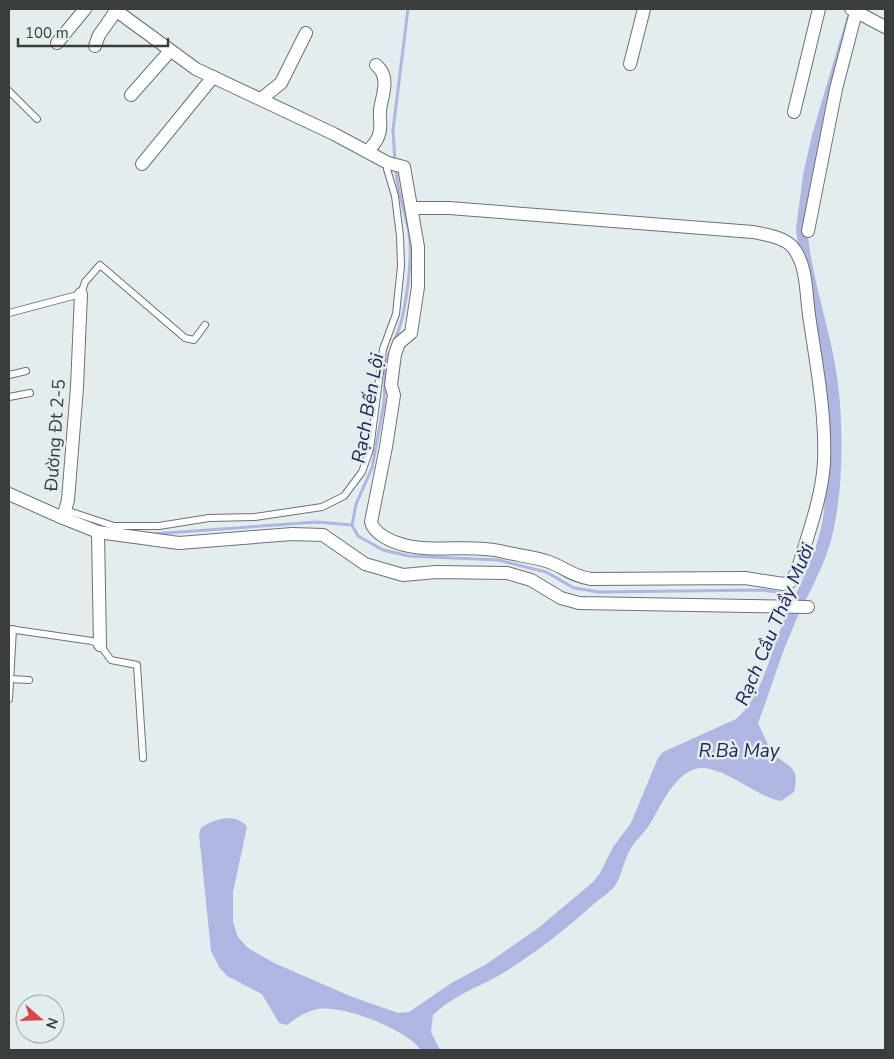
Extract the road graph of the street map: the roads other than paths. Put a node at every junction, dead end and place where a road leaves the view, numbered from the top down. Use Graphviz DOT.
graph roads {
  1 [pos="86,9"];
  2 [pos="644,9"];
  3 [pos="819,9"];
  4 [pos="115,10"];
  5 [pos="854,10"];
  6 [pos="885,27"];
  7 [pos="306,33"];
  8 [pos="57,43"];
  9 [pos="95,46"];
  10 [pos="170,51"];
  11 [pos="630,64"];
  12 [pos="376,65"];
  13 [pos="213,78"];
  14 [pos="9,91"];
  15 [pos="131,95"];
  16 [pos="261,99"];
  17 [pos="794,112"];
  18 [pos="37,119"];
  19 [pos="368,151"];
  20 [pos="142,164"];
  21 [pos="392,164"];
  22 [pos="412,208"];
  23 [pos="808,231"];
  24 [pos="80,294"];
  25 [pos="9,313"];
  26 [pos="205,325"];
  27 [pos="26,371"];
  28 [pos="9,375"];
  29 [pos="30,393"];
  30 [pos="9,397"];
  31 [pos="9,494"];
  32 [pos="64,514"];
  33 [pos="98,532"];
  34 [pos="806,608"];
  35 [pos="11,629"];
  36 [pos="100,645"];
  37 [pos="10,680"];
  38 [pos="29,680"];
  39 [pos="9,699"];
  40 [pos="143,758"];
  1 -- 8 [label="street"];
  2 -- 11 [label="street"];
  3 -- 17 [label="street"];
  4 -- 9 [label="street"];
  4 -- 10 [label="street"];
  5 -- 6 [label="street"];
  5 -- 23 [label="street"];
  7 -- 16 [label="street"];
  10 -- 13 [label="street"];
  10 -- 15 [label="street"];
  12 -- 19 [label="street"];
  13 -- 16 [label="street"];
  13 -- 20 [label="street"];
  14 -- 18 [label="lane"];
  16 -- 19 [label="street"];
  19 -- 21 [label="street"];
  21 -- 22 [label="street"];
  21 -- 32 [label="lane"];
  22 -- 22 [label="street"];
  24 -- 25 [label="lane"];
  24 -- 26 [label="lane"];
  24 -- 32 [label="street, Đường Đt 2-5"];
  27 -- 28 [label="lane"];
  29 -- 30 [label="lane"];
  31 -- 32 [label="street, Đường Đt 2-5"];
  32 -- 33 [label="street"];
  33 -- 34 [label="street"];
  33 -- 36 [label="street"];
  35 -- 36 [label="lane"];
  35 -- 37 [label="lane"];
  36 -- 40 [label="lane"];
  37 -- 38 [label="lane"];
  37 -- 39 [label="lane"];
}
